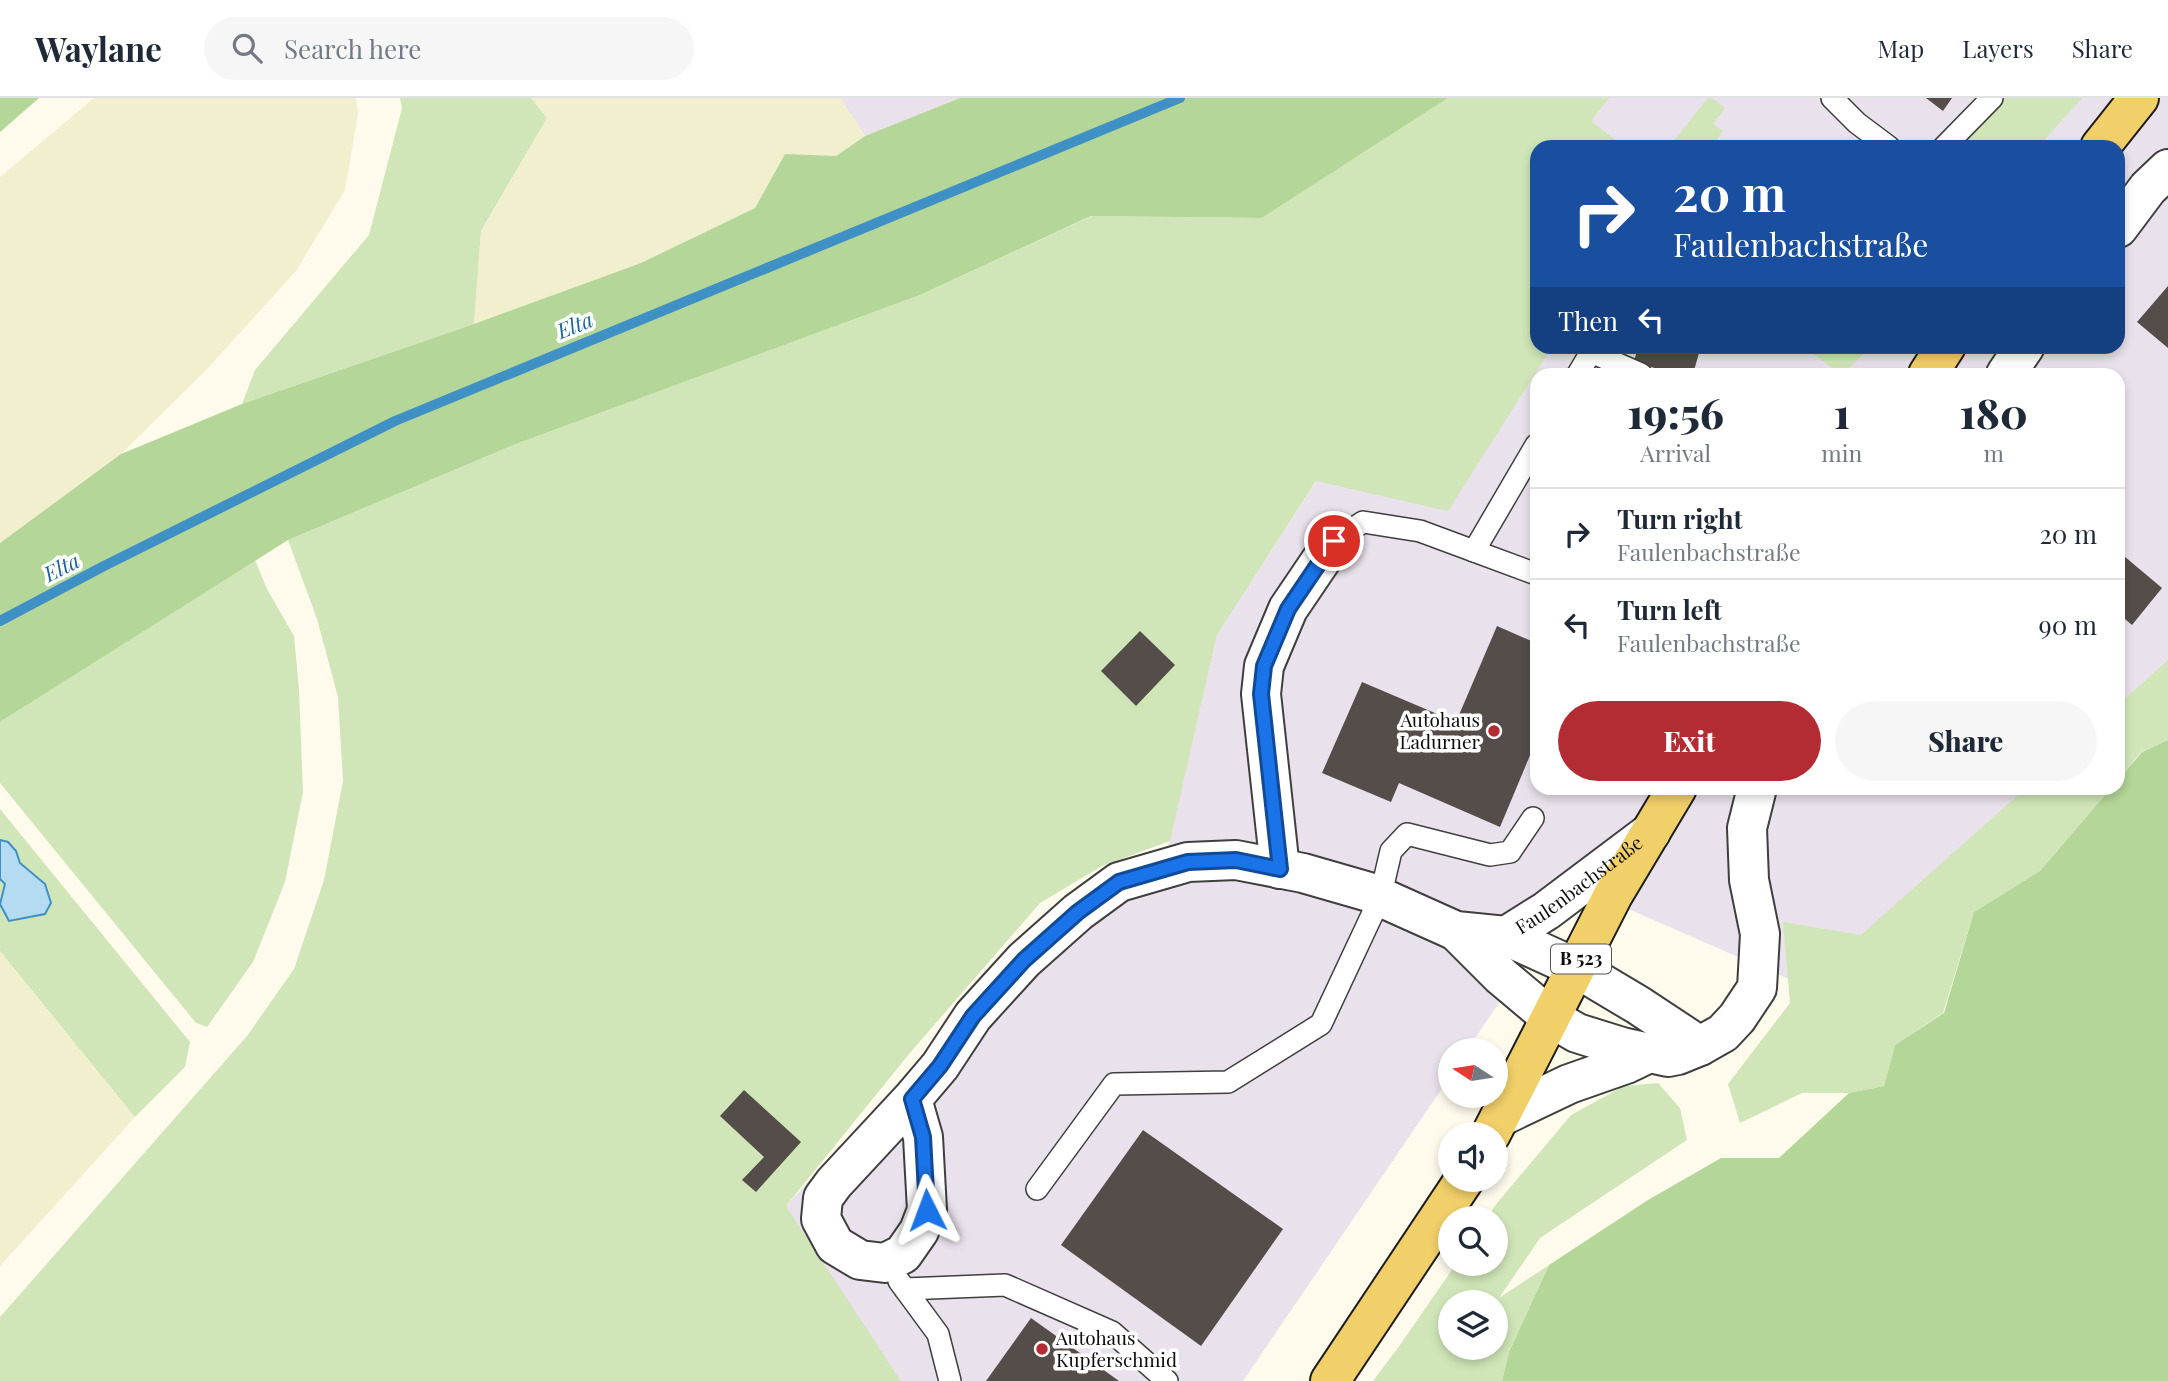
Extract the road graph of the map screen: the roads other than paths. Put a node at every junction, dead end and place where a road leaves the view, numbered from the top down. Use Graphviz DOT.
graph roads {
  1 [pos="1832,98"];
  2 [pos="1992,98"];
  3 [pos="2139,98"];
  4 [pos="1880,140"];
  5 [pos="1951,140"];
  6 [pos="2106,140"];
  7 [pos="2168,169"];
  8 [pos="2125,219"];
  9 [pos="1596,354"];
  10 [pos="1627,368"];
  11 [pos="1530,455"];
  12 [pos="1334,541"];
  13 [pos="1474,551"];
  14 [pos="1530,572"];
  15 [pos="1673,795"];
  16 [pos="1755,795"];
  17 [pos="1532,818"];
  18 [pos="1651,832"];
  19 [pos="1280,869"];
  20 [pos="1380,898"];
  21 [pos="1456,931"];
  22 [pos="1506,936"];
  23 [pos="1576,968"];
  24 [pos="1551,1018"];
  25 [pos="1700,1046"];
  26 [pos="1650,1052"];
  27 [pos="912,1099"];
  28 [pos="1497,1122"];
  29 [pos="1500,1122"];
  30 [pos="1037,1189"];
  31 [pos="1456,1192"];
  32 [pos="895,1276"];
  33 [pos="950,1381"];
  34 [pos="1167,1381"];
  35 [pos="1330,1381"];
  1 -- 4 [label="lane"];
  2 -- 5 [label="lane"];
  3 -- 6 [label="main road"];
  7 -- 8 [label="street"];
  9 -- 10 [label="lane"];
  11 -- 13 [label="lane"];
  12 -- 13 [label="lane"];
  12 -- 19 [label="street"];
  13 -- 14 [label="lane"];
  15 -- 18 [label="main road, B 523"];
  16 -- 25 [label="street, Faulenbachstraße"];
  17 -- 20 [label="lane"];
  18 -- 22 [label="street, Faulenbachstraße"];
  18 -- 23 [label="main road, B 523"];
  19 -- 20 [label="street, Faulenbachstraße"];
  19 -- 27 [label="street, Faulenbachstraße"];
  20 -- 21 [label="street, Faulenbachstraße"];
  20 -- 30 [label="lane"];
  21 -- 22 [label="street, Faulenbachstraße"];
  21 -- 24 [label="street, Faulenbachstraße"];
  22 -- 23 [label="street, Faulenbachstraße"];
  23 -- 24 [label="main road, B 523"];
  23 -- 25 [label="street, Faulenbachstraße"];
  24 -- 26 [label="street, Faulenbachstraße"];
  24 -- 28 [label="main road, B 523"];
  25 -- 26 [label="street, Faulenbachstraße"];
  26 -- 29 [label="street"];
  27 -- 32 [label="street"];
  27 -- 32 [label="street, Faulenbachstraße"];
  31 -- 35 [label="main road"];
  32 -- 33 [label="lane"];
  32 -- 34 [label="lane"];
}
